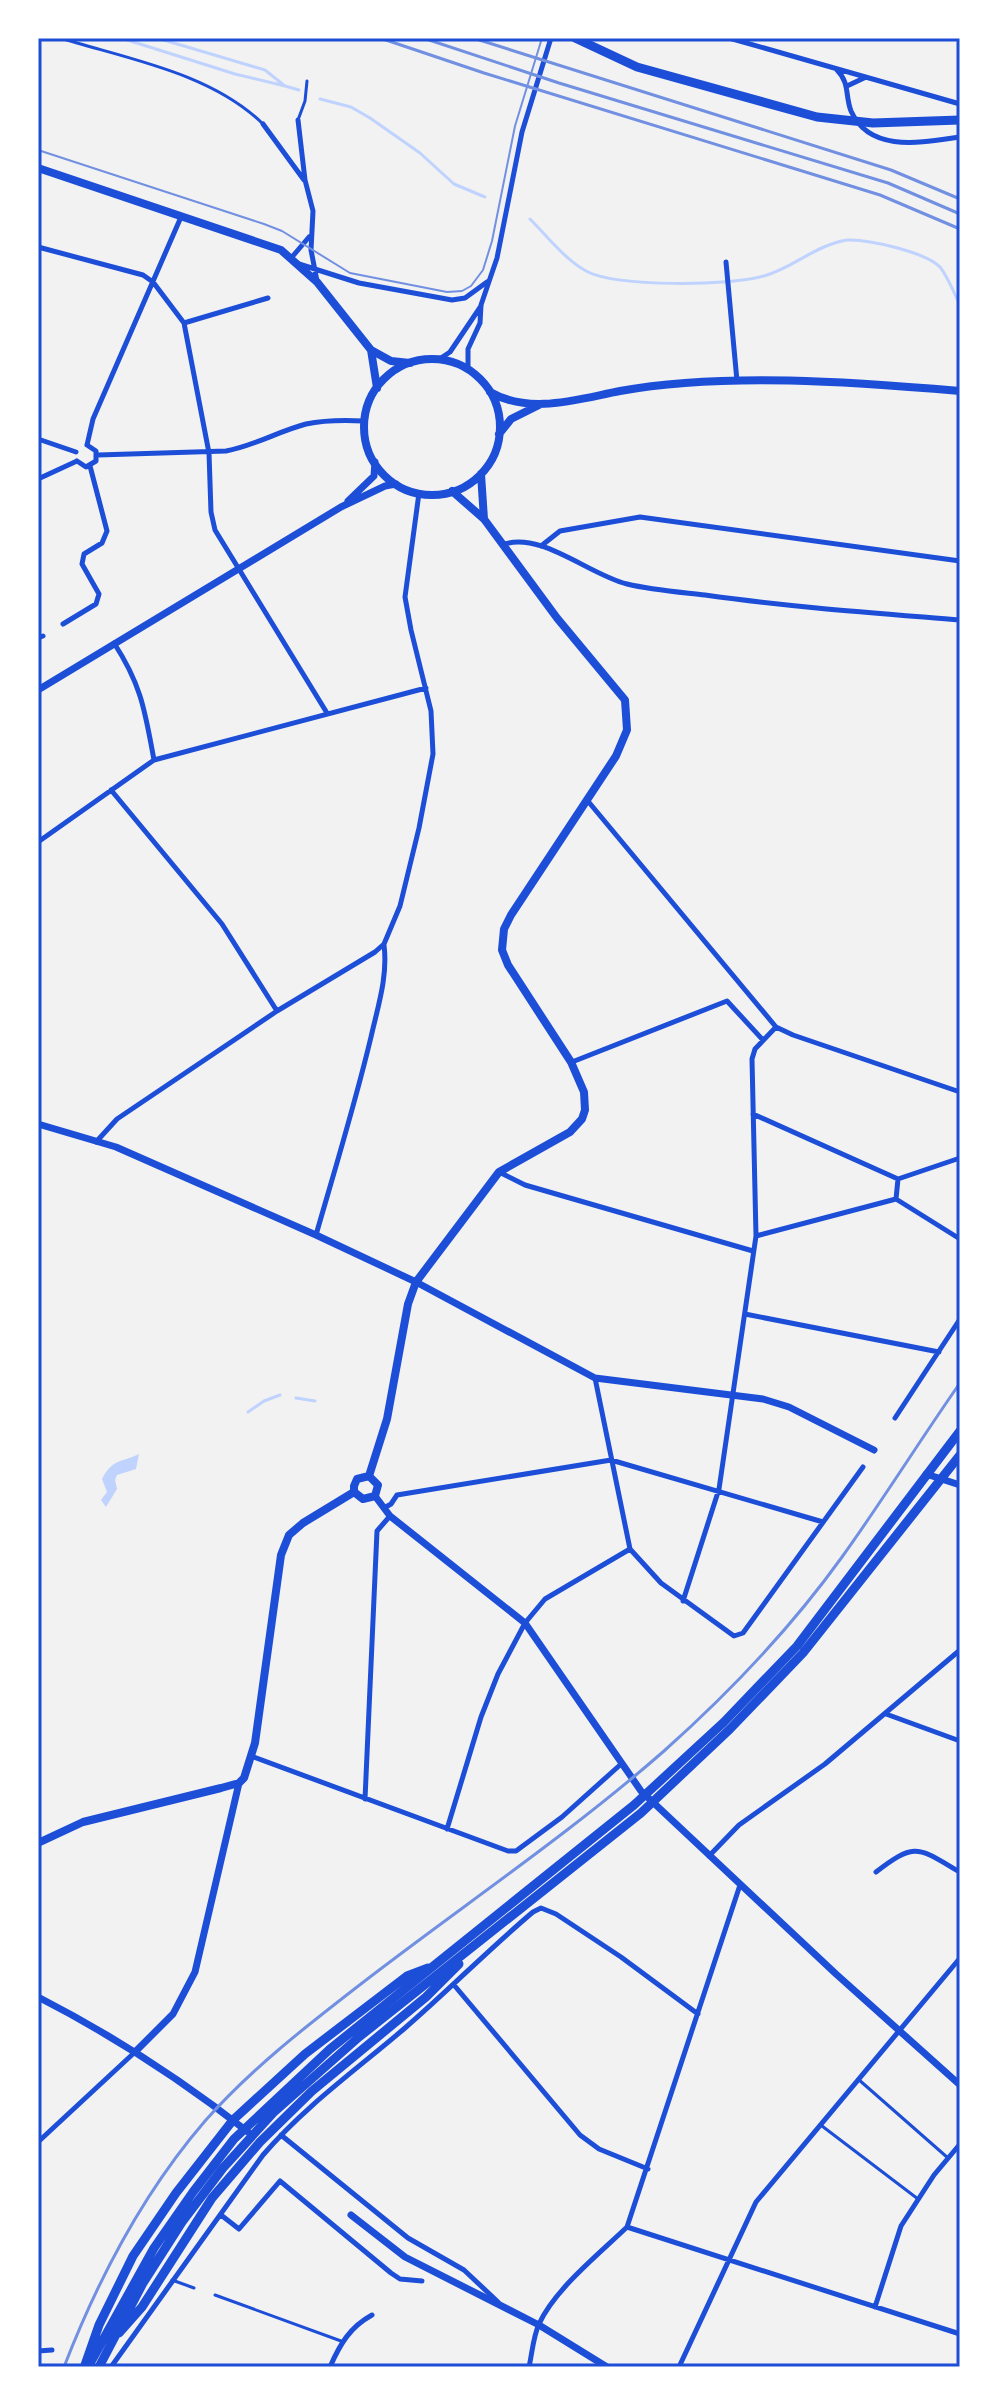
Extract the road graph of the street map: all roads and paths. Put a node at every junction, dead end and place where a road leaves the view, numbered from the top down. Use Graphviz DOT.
graph roads {
  1 [pos="60,38"];
  2 [pos="551,38"];
  3 [pos="575,38"];
  4 [pos="729,38"];
  5 [pos="837,70"];
  6 [pos="865,78"];
  7 [pos="307,81"];
  8 [pos="847,86"];
  9 [pos="960,104"];
  10 [pos="298,120"];
  11 [pos="960,120"];
  12 [pos="263,124"];
  13 [pos="960,137"];
  14 [pos="38,168"];
  15 [pos="305,180"];
  16 [pos="181,215"];
  17 [pos="310,237"];
  18 [pos="38,247"];
  19 [pos="295,261"];
  20 [pos="726,262"];
  21 [pos="315,267"];
  22 [pos="491,279"];
  23 [pos="153,282"];
  24 [pos="317,282"];
  25 [pos="268,298"];
  26 [pos="481,305"];
  27 [pos="184,323"];
  28 [pos="371,350"];
  29 [pos="441,358"];
  30 [pos="410,363"];
  31 [pos="468,367"];
  32 [pos="737,382"];
  33 [pos="377,388"];
  34 [pos="960,391"];
  35 [pos="490,392"];
  36 [pos="540,405"];
  37 [pos="364,421"];
  38 [pos="499,434"];
  39 [pos="38,439"];
  40 [pos="87,445"];
  41 [pos="76,452"];
  42 [pos="209,453"];
  43 [pos="98,455"];
  44 [pos="77,461"];
  45 [pos="375,462"];
  46 [pos="88,466"];
  47 [pos="481,474"];
  48 [pos="38,479"];
  49 [pos="396,484"];
  50 [pos="452,491"];
  51 [pos="419,493"];
  52 [pos="341,507"];
  53 [pos="484,519"];
  54 [pos="502,545"];
  55 [pos="541,546"];
  56 [pos="960,561"];
  57 [pos="238,568"];
  58 [pos="960,620"];
  59 [pos="63,624"];
  60 [pos="114,643"];
  61 [pos="426,688"];
  62 [pos="38,690"];
  63 [pos="327,713"];
  64 [pos="154,760"];
  65 [pos="111,790"];
  66 [pos="586,799"];
  67 [pos="38,842"];
  68 [pos="384,944"];
  69 [pos="277,1011"];
  70 [pos="776,1027"];
  71 [pos="763,1040"];
  72 [pos="571,1062"];
  73 [pos="960,1092"];
  74 [pos="753,1114"];
  75 [pos="38,1124"];
  76 [pos="95,1142"];
  77 [pos="960,1158"];
  78 [pos="499,1172"];
  79 [pos="898,1179"];
  80 [pos="896,1199"];
  81 [pos="316,1235"];
  82 [pos="756,1236"];
  83 [pos="960,1239"];
  84 [pos="753,1251"];
  85 [pos="416,1282"];
  86 [pos="745,1314"];
  87 [pos="960,1319"];
  88 [pos="939,1352"];
  89 [pos="595,1378"];
  90 [pos="732,1394"];
  91 [pos="895,1418"];
  92 [pos="960,1431"];
  93 [pos="874,1450"];
  94 [pos="960,1455"];
  95 [pos="611,1460"];
  96 [pos="863,1467"];
  97 [pos="926,1474"];
  98 [pos="369,1476"];
  99 [pos="942,1480"];
  100 [pos="960,1485"];
  101 [pos="719,1489"];
  102 [pos="354,1492"];
  103 [pos="375,1496"];
  104 [pos="384,1509"];
  105 [pos="390,1516"];
  106 [pos="823,1522"];
  107 [pos="630,1549"];
  108 [pos="683,1601"];
  109 [pos="525,1623"];
  110 [pos="960,1650"];
  111 [pos="885,1714"];
  112 [pos="960,1741"];
  113 [pos="251,1756"];
  114 [pos="620,1765"];
  115 [pos="239,1783"];
  116 [pos="662,1787"];
  117 [pos="365,1799"];
  118 [pos="637,1809"];
  119 [pos="447,1829"];
  120 [pos="38,1843"];
  121 [pos="709,1856"];
  122 [pos="876,1872"];
  123 [pos="960,1872"];
  124 [pos="740,1885"];
  125 [pos="484,1937"];
  126 [pos="960,1958"];
  127 [pos="435,1965"];
  128 [pos="454,1985"];
  129 [pos="38,1997"];
  130 [pos="698,2014"];
  131 [pos="900,2031"];
  132 [pos="135,2052"];
  133 [pos="306,2076"];
  134 [pos="858,2079"];
  135 [pos="960,2085"];
  136 [pos="233,2120"];
  137 [pos="819,2124"];
  138 [pos="281,2135"];
  139 [pos="38,2142"];
  140 [pos="262,2144"];
  141 [pos="960,2144"];
  142 [pos="948,2158"];
  143 [pos="648,2169"];
  144 [pos="196,2194"];
  145 [pos="918,2199"];
  146 [pos="221,2215"];
  147 [pos="351,2215"];
  148 [pos="627,2227"];
  149 [pos="728,2260"];
  150 [pos="172,2280"];
  151 [pos="422,2281"];
  152 [pos="194,2288"];
  153 [pos="215,2295"];
  154 [pos="501,2305"];
  155 [pos="875,2307"];
  156 [pos="372,2315"];
  157 [pos="539,2325"];
  158 [pos="960,2334"];
  159 [pos="114,2338"];
  160 [pos="341,2341"];
  161 [pos="52,2350"];
  162 [pos="38,2351"];
  163 [pos="86,2367"];
  164 [pos="99,2367"];
  165 [pos="111,2367"];
  166 [pos="330,2367"];
  167 [pos="529,2367"];
  168 [pos="607,2367"];
  169 [pos="679,2367"];
  1 -- 12 [label="lane"];
  2 -- 22 [label="street"];
  3 -- 11 [label="main road"];
  4 -- 5 [label="street"];
  5 -- 6 [label="street"];
  5 -- 8 [label="street"];
  6 -- 8 [label="street"];
  6 -- 9 [label="street"];
  7 -- 10 [label="lane"];
  8 -- 13 [label="street"];
  10 -- 15 [label="street"];
  12 -- 15 [label="street"];
  14 -- 16 [label="main road"];
  15 -- 17 [label="street"];
  16 -- 19 [label="main road"];
  16 -- 23 [label="street"];
  17 -- 19 [label="street"];
  17 -- 21 [label="street"];
  18 -- 23 [label="street"];
  19 -- 21 [label="street"];
  19 -- 24 [label="main road"];
  20 -- 32 [label="street"];
  21 -- 22 [label="street"];
  21 -- 24 [label="street"];
  22 -- 26 [label="street"];
  23 -- 27 [label="street"];
  23 -- 40 [label="street"];
  24 -- 28 [label="main road"];
  25 -- 27 [label="street"];
  26 -- 29 [label="street"];
  26 -- 31 [label="street"];
  27 -- 42 [label="street"];
  28 -- 30 [label="main road"];
  28 -- 33 [label="main road"];
  29 -- 30 [label="main road"];
  29 -- 31 [label="main road"];
  30 -- 33 [label="main road"];
  31 -- 35 [label="main road"];
  32 -- 34 [label="main road"];
  32 -- 36 [label="main road"];
  33 -- 37 [label="main road"];
  35 -- 36 [label="main road"];
  35 -- 38 [label="main road"];
  36 -- 38 [label="main road"];
  37 -- 42 [label="street"];
  37 -- 45 [label="main road"];
  38 -- 47 [label="main road"];
  39 -- 41 [label="street"];
  40 -- 41 [label="street"];
  40 -- 43 [label="street"];
  41 -- 44 [label="street"];
  42 -- 43 [label="street"];
  42 -- 57 [label="street"];
  43 -- 46 [label="street"];
  44 -- 46 [label="street"];
  44 -- 48 [label="street"];
  45 -- 49 [label="main road"];
  45 -- 52 [label="street"];
  46 -- 59 [label="street"];
  47 -- 50 [label="main road"];
  47 -- 53 [label="main road"];
  49 -- 51 [label="main road"];
  49 -- 52 [label="street"];
  50 -- 51 [label="main road"];
  50 -- 53 [label="main road"];
  51 -- 61 [label="street"];
  52 -- 57 [label="street"];
  53 -- 54 [label="main road"];
  54 -- 55 [label="street"];
  54 -- 66 [label="main road"];
  55 -- 56 [label="street"];
  55 -- 58 [label="street"];
  57 -- 60 [label="street"];
  57 -- 63 [label="street"];
  60 -- 62 [label="street"];
  60 -- 64 [label="street"];
  61 -- 63 [label="street"];
  61 -- 68 [label="street"];
  63 -- 64 [label="street"];
  64 -- 65 [label="street"];
  65 -- 67 [label="street"];
  65 -- 69 [label="street"];
  66 -- 70 [label="street"];
  66 -- 72 [label="main road"];
  68 -- 69 [label="street"];
  68 -- 81 [label="street"];
  69 -- 76 [label="street"];
  70 -- 71 [label="street"];
  70 -- 73 [label="street"];
  71 -- 72 [label="street"];
  71 -- 74 [label="street"];
  72 -- 78 [label="main road"];
  74 -- 79 [label="street"];
  74 -- 82 [label="street"];
  75 -- 76 [label="street"];
  76 -- 81 [label="street"];
  77 -- 79 [label="street"];
  78 -- 84 [label="street"];
  78 -- 85 [label="main road"];
  79 -- 80 [label="street"];
  80 -- 82 [label="street"];
  80 -- 83 [label="street"];
  81 -- 85 [label="street"];
  82 -- 84 [label="street"];
  84 -- 86 [label="street"];
  85 -- 89 [label="street"];
  85 -- 98 [label="main road"];
  86 -- 88 [label="street"];
  86 -- 90 [label="street"];
  87 -- 88 [label="street"];
  88 -- 91 [label="street"];
  89 -- 90 [label="street"];
  89 -- 95 [label="street"];
  90 -- 93 [label="street"];
  90 -- 101 [label="street"];
  92 -- 97 [label="main road"];
  94 -- 99 [label="main road"];
  95 -- 101 [label="street"];
  95 -- 104 [label="street"];
  95 -- 107 [label="street"];
  96 -- 106 [label="street"];
  97 -- 99 [label="street"];
  97 -- 116 [label="main road"];
  98 -- 102 [label="main road"];
  98 -- 103 [label="main road"];
  99 -- 100 [label="street"];
  99 -- 116 [label="main road"];
  101 -- 106 [label="street"];
  101 -- 108 [label="street"];
  102 -- 103 [label="main road"];
  102 -- 113 [label="main road"];
  103 -- 104 [label="street"];
  104 -- 105 [label="street"];
  105 -- 109 [label="street"];
  105 -- 117 [label="street"];
  106 -- 108 [label="street"];
  107 -- 108 [label="street"];
  107 -- 109 [label="street"];
  109 -- 114 [label="street"];
  109 -- 119 [label="street"];
  110 -- 111 [label="street"];
  111 -- 112 [label="street"];
  111 -- 121 [label="street"];
  113 -- 115 [label="main road"];
  113 -- 117 [label="street"];
  114 -- 119 [label="street"];
  114 -- 121 [label="street"];
  115 -- 120 [label="main road"];
  115 -- 132 [label="street"];
  116 -- 118 [label="main road"];
  117 -- 119 [label="street"];
  118 -- 125 [label="main road"];
  118 -- 127 [label="main road"];
  121 -- 124 [label="street"];
  122 -- 123 [label="street"];
  124 -- 130 [label="street"];
  124 -- 131 [label="street"];
  125 -- 133 [label="main road"];
  125 -- 140 [label="main road"];
  126 -- 131 [label="street"];
  127 -- 133 [label="main road"];
  127 -- 136 [label="main road"];
  128 -- 130 [label="street"];
  128 -- 138 [label="street"];
  128 -- 143 [label="street"];
  129 -- 132 [label="street"];
  130 -- 143 [label="street"];
  131 -- 134 [label="street"];
  131 -- 135 [label="street"];
  132 -- 136 [label="street"];
  132 -- 139 [label="street"];
  133 -- 144 [label="main road"];
  134 -- 137 [label="street"];
  134 -- 142 [label="lane"];
  136 -- 140 [label="street"];
  136 -- 163 [label="main road"];
  137 -- 145 [label="lane"];
  137 -- 149 [label="street"];
  138 -- 146 [label="street"];
  138 -- 154 [label="street"];
  140 -- 159 [label="main road"];
  141 -- 142 [label="street"];
  142 -- 145 [label="street"];
  143 -- 148 [label="street"];
  144 -- 159 [label="main road"];
  144 -- 163 [label="main road"];
  145 -- 155 [label="street"];
  146 -- 150 [label="street"];
  146 -- 151 [label="street"];
  147 -- 154 [label="street"];
  148 -- 149 [label="street"];
  148 -- 157 [label="street"];
  149 -- 155 [label="street"];
  149 -- 169 [label="street"];
  150 -- 152 [label="lane"];
  150 -- 165 [label="street"];
  153 -- 160 [label="lane"];
  154 -- 157 [label="street"];
  155 -- 158 [label="street"];
  156 -- 160 [label="street"];
  157 -- 167 [label="street"];
  157 -- 168 [label="street"];
  159 -- 164 [label="main road"];
  160 -- 166 [label="street"];
  161 -- 162 [label="street"];
}
